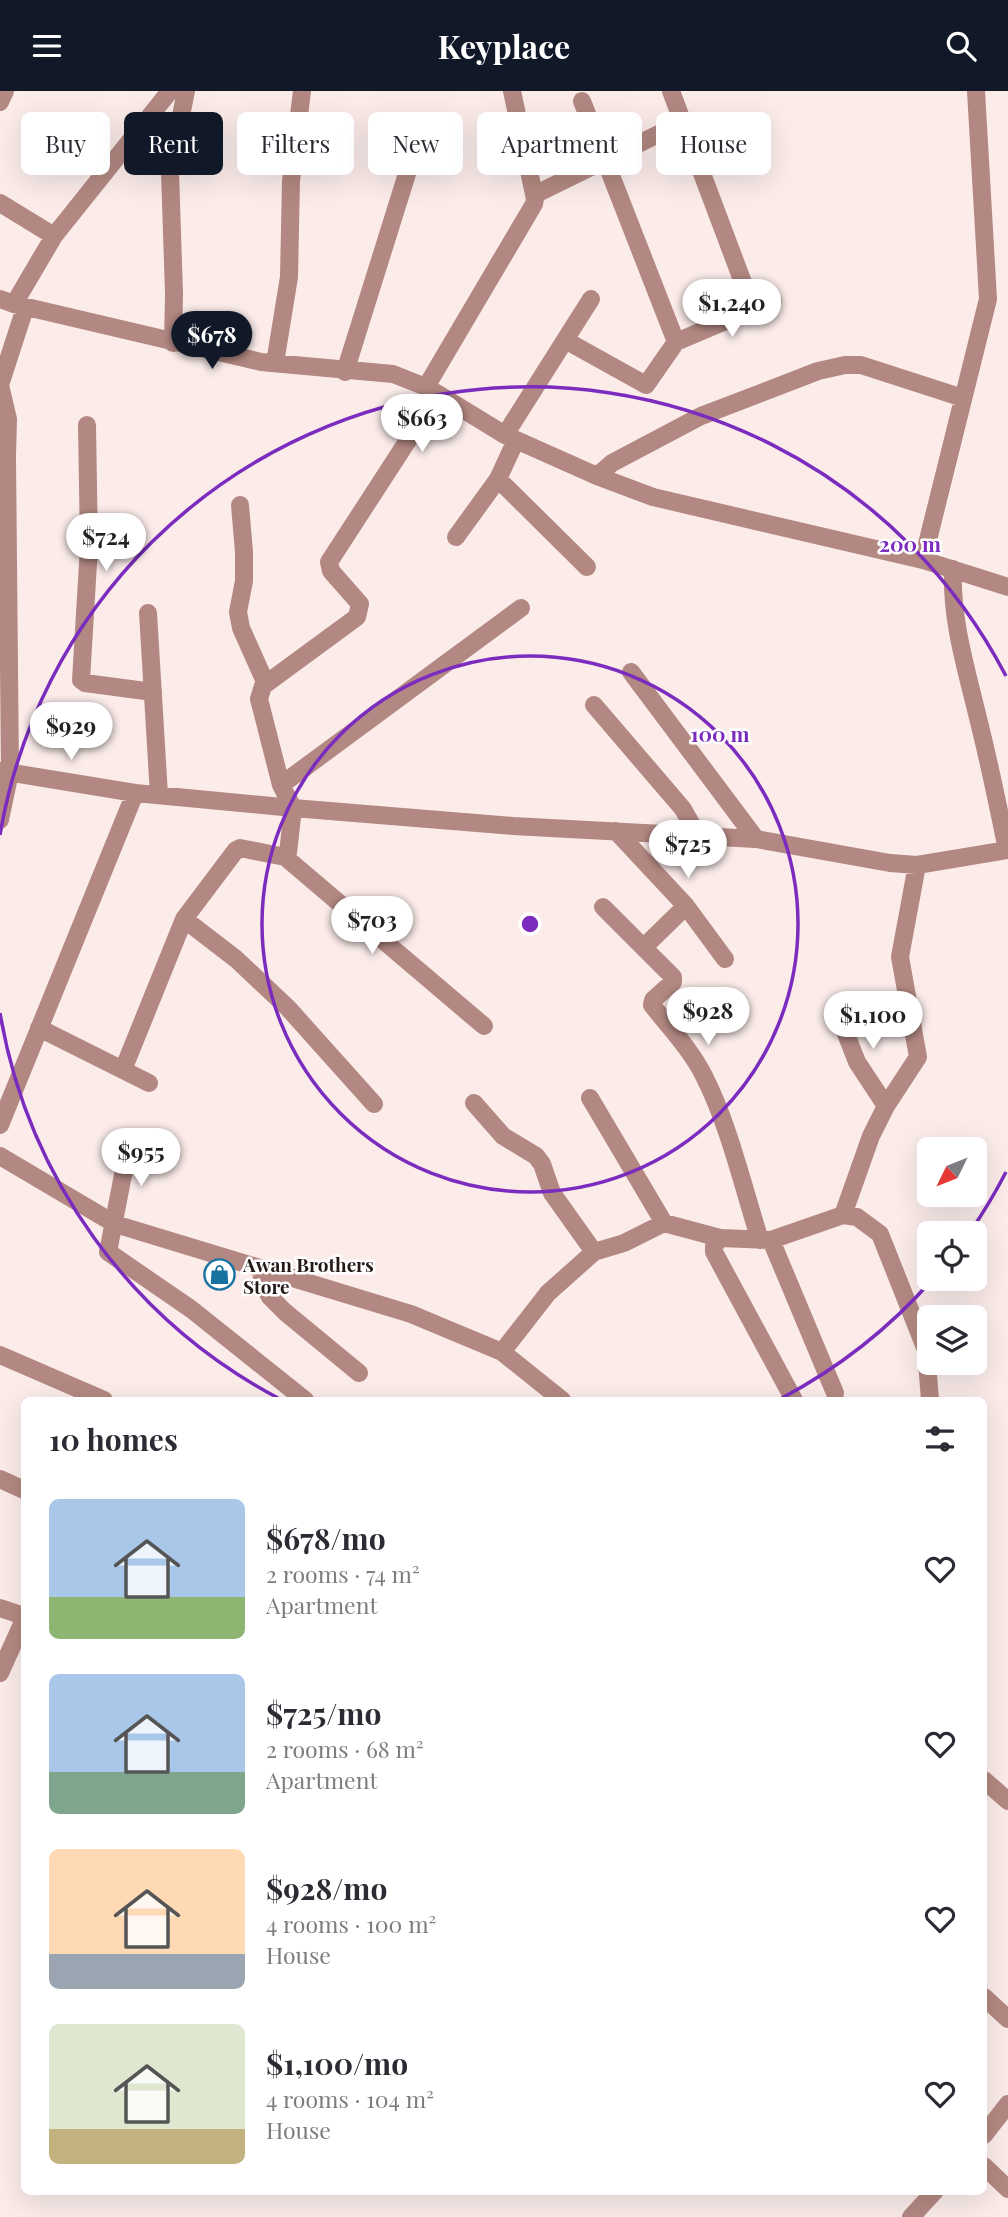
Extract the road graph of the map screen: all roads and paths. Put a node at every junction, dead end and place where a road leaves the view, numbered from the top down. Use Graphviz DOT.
graph roads {
  1 [pos="5,91"];
  2 [pos="170,91"];
  3 [pos="186,91"];
  4 [pos="302,91"];
  5 [pos="512,91"];
  6 [pos="671,91"];
  7 [pos="976,91"];
  8 [pos="582,101"];
  9 [pos="0,102"];
  10 [pos="586,112"];
  11 [pos="678,112"];
  12 [pos="407,175"];
  13 [pos="575,175"];
  14 [pos="611,175"];
  15 [pos="701,175"];
  16 [pos="534,195"];
  17 [pos="0,203"];
  18 [pos="54,236"];
  19 [pos="591,299"];
  20 [pos="773,301"];
  21 [pos="13,303"];
  22 [pos="753,309"];
  23 [pos="565,340"];
  24 [pos="676,342"];
  25 [pos="173,343"];
  26 [pos="275,363"];
  27 [pos="345,372"];
  28 [pos="432,390"];
  29 [pos="963,398"];
  30 [pos="87,425"];
  31 [pos="511,437"];
  32 [pos="597,476"];
  33 [pos="498,479"];
  34 [pos="240,505"];
  35 [pos="456,537"];
  36 [pos="923,560"];
  37 [pos="587,567"];
  38 [pos="953,569"];
  39 [pos="1008,587"];
  40 [pos="521,608"];
  41 [pos="148,613"];
  42 [pos="631,672"];
  43 [pos="266,684"];
  44 [pos="153,692"];
  45 [pos="594,705"];
  46 [pos="5,771"];
  47 [pos="281,785"];
  48 [pos="135,793"];
  49 [pos="159,795"];
  50 [pos="293,808"];
  51 [pos="0,820"];
  52 [pos="616,831"];
  53 [pos="698,836"];
  54 [pos="756,839"];
  55 [pos="1007,850"];
  56 [pos="285,857"];
  57 [pos="917,865"];
  58 [pos="686,906"];
  59 [pos="603,907"];
  60 [pos="184,919"];
  61 [pos="644,947"];
  62 [pos="724,959"];
  63 [pos="836,1009"];
  64 [pos="484,1025"];
  65 [pos="39,1028"];
  66 [pos="123,1070"];
  67 [pos="149,1083"];
  68 [pos="590,1098"];
  69 [pos="474,1103"];
  70 [pos="374,1104"];
  71 [pos="886,1106"];
  72 [pos="0,1125"];
  73 [pos="129,1145"];
  74 [pos="0,1156"];
  75 [pos="843,1215"];
  76 [pos="664,1223"];
  77 [pos="115,1224"];
  78 [pos="720,1238"];
  79 [pos="766,1240"];
  80 [pos="594,1252"];
  81 [pos="260,1268"];
  82 [pos="502,1352"];
  83 [pos="0,1355"];
  84 [pos="359,1373"];
  85 [pos="835,1393"];
  86 [pos="97,1397"];
  87 [pos="301,1397"];
  88 [pos="558,1397"];
  89 [pos="792,1397"];
  90 [pos="930,1397"];
  91 [pos="0,1479"];
  92 [pos="21,1489"];
  93 [pos="0,1608"];
  94 [pos="21,1619"];
  95 [pos="21,1626"];
  96 [pos="0,1673"];
  97 [pos="987,1783"];
  98 [pos="1008,1801"];
  99 [pos="987,2000"];
  100 [pos="1008,2019"];
  101 [pos="1008,2104"];
  102 [pos="987,2131"];
  103 [pos="987,2169"];
  104 [pos="1008,2189"];
  105 [pos="931,2195"];
  106 [pos="911,2217"];
  1 -- 9 [label="street"];
  2 -- 18 [label="street"];
  3 -- 25 [label="street"];
  4 -- 26 [label="street"];
  5 -- 16 [label="street"];
  6 -- 11 [label="street"];
  7 -- 29 [label="street"];
  8 -- 10 [label="street"];
  12 -- 27 [label="street"];
  13 -- 16 [label="street"];
  14 -- 24 [label="street"];
  15 -- 22 [label="street"];
  16 -- 28 [label="street"];
  17 -- 18 [label="street"];
  18 -- 21 [label="street"];
  19 -- 23 [label="street"];
  20 -- 22 [label="street"];
  21 -- 25 [label="street"];
  21 -- 46 [label="street"];
  22 -- 24 [label="street"];
  23 -- 24 [label="street"];
  23 -- 31 [label="street"];
  25 -- 26 [label="street"];
  26 -- 27 [label="street"];
  27 -- 28 [label="street"];
  28 -- 31 [label="street"];
  28 -- 43 [label="street"];
  29 -- 32 [label="street"];
  29 -- 36 [label="street"];
  30 -- 44 [label="street"];
  31 -- 32 [label="street"];
  31 -- 33 [label="street"];
  32 -- 36 [label="street"];
  33 -- 35 [label="street"];
  33 -- 37 [label="street"];
  34 -- 43 [label="street"];
  36 -- 38 [label="street"];
  38 -- 39 [label="street"];
  38 -- 55 [label="street"];
  40 -- 47 [label="street"];
  41 -- 44 [label="street"];
  42 -- 54 [label="street"];
  43 -- 47 [label="street"];
  44 -- 49 [label="street"];
  45 -- 53 [label="street"];
  46 -- 48 [label="street"];
  46 -- 51 [label="street"];
  47 -- 50 [label="street"];
  48 -- 49 [label="street"];
  48 -- 65 [label="street"];
  49 -- 50 [label="street"];
  50 -- 52 [label="street"];
  50 -- 56 [label="street"];
  52 -- 53 [label="street"];
  52 -- 58 [label="street"];
  53 -- 54 [label="street"];
  54 -- 57 [label="street"];
  55 -- 57 [label="street"];
  56 -- 60 [label="street"];
  56 -- 64 [label="street"];
  57 -- 71 [label="street"];
  58 -- 61 [label="street"];
  58 -- 62 [label="street"];
  59 -- 61 [label="street"];
  60 -- 66 [label="street"];
  60 -- 70 [label="street"];
  61 -- 79 [label="street"];
  63 -- 71 [label="street"];
  65 -- 66 [label="street"];
  65 -- 72 [label="street"];
  66 -- 67 [label="street"];
  68 -- 76 [label="street"];
  69 -- 80 [label="street"];
  71 -- 75 [label="street"];
  73 -- 77 [label="street"];
  74 -- 77 [label="street"];
  75 -- 79 [label="street"];
  75 -- 90 [label="street"];
  76 -- 78 [label="street"];
  76 -- 80 [label="street"];
  77 -- 81 [label="street"];
  77 -- 87 [label="street"];
  78 -- 79 [label="street"];
  78 -- 89 [label="street"];
  79 -- 85 [label="street"];
  80 -- 82 [label="street"];
  81 -- 82 [label="street"];
  81 -- 84 [label="street"];
  82 -- 88 [label="street"];
  83 -- 86 [label="street"];
  91 -- 92 [label="street"];
  93 -- 94 [label="street"];
  95 -- 96 [label="street"];
  97 -- 98 [label="street"];
  99 -- 100 [label="street"];
  101 -- 102 [label="street"];
  103 -- 104 [label="street"];
  105 -- 106 [label="street"];
}
